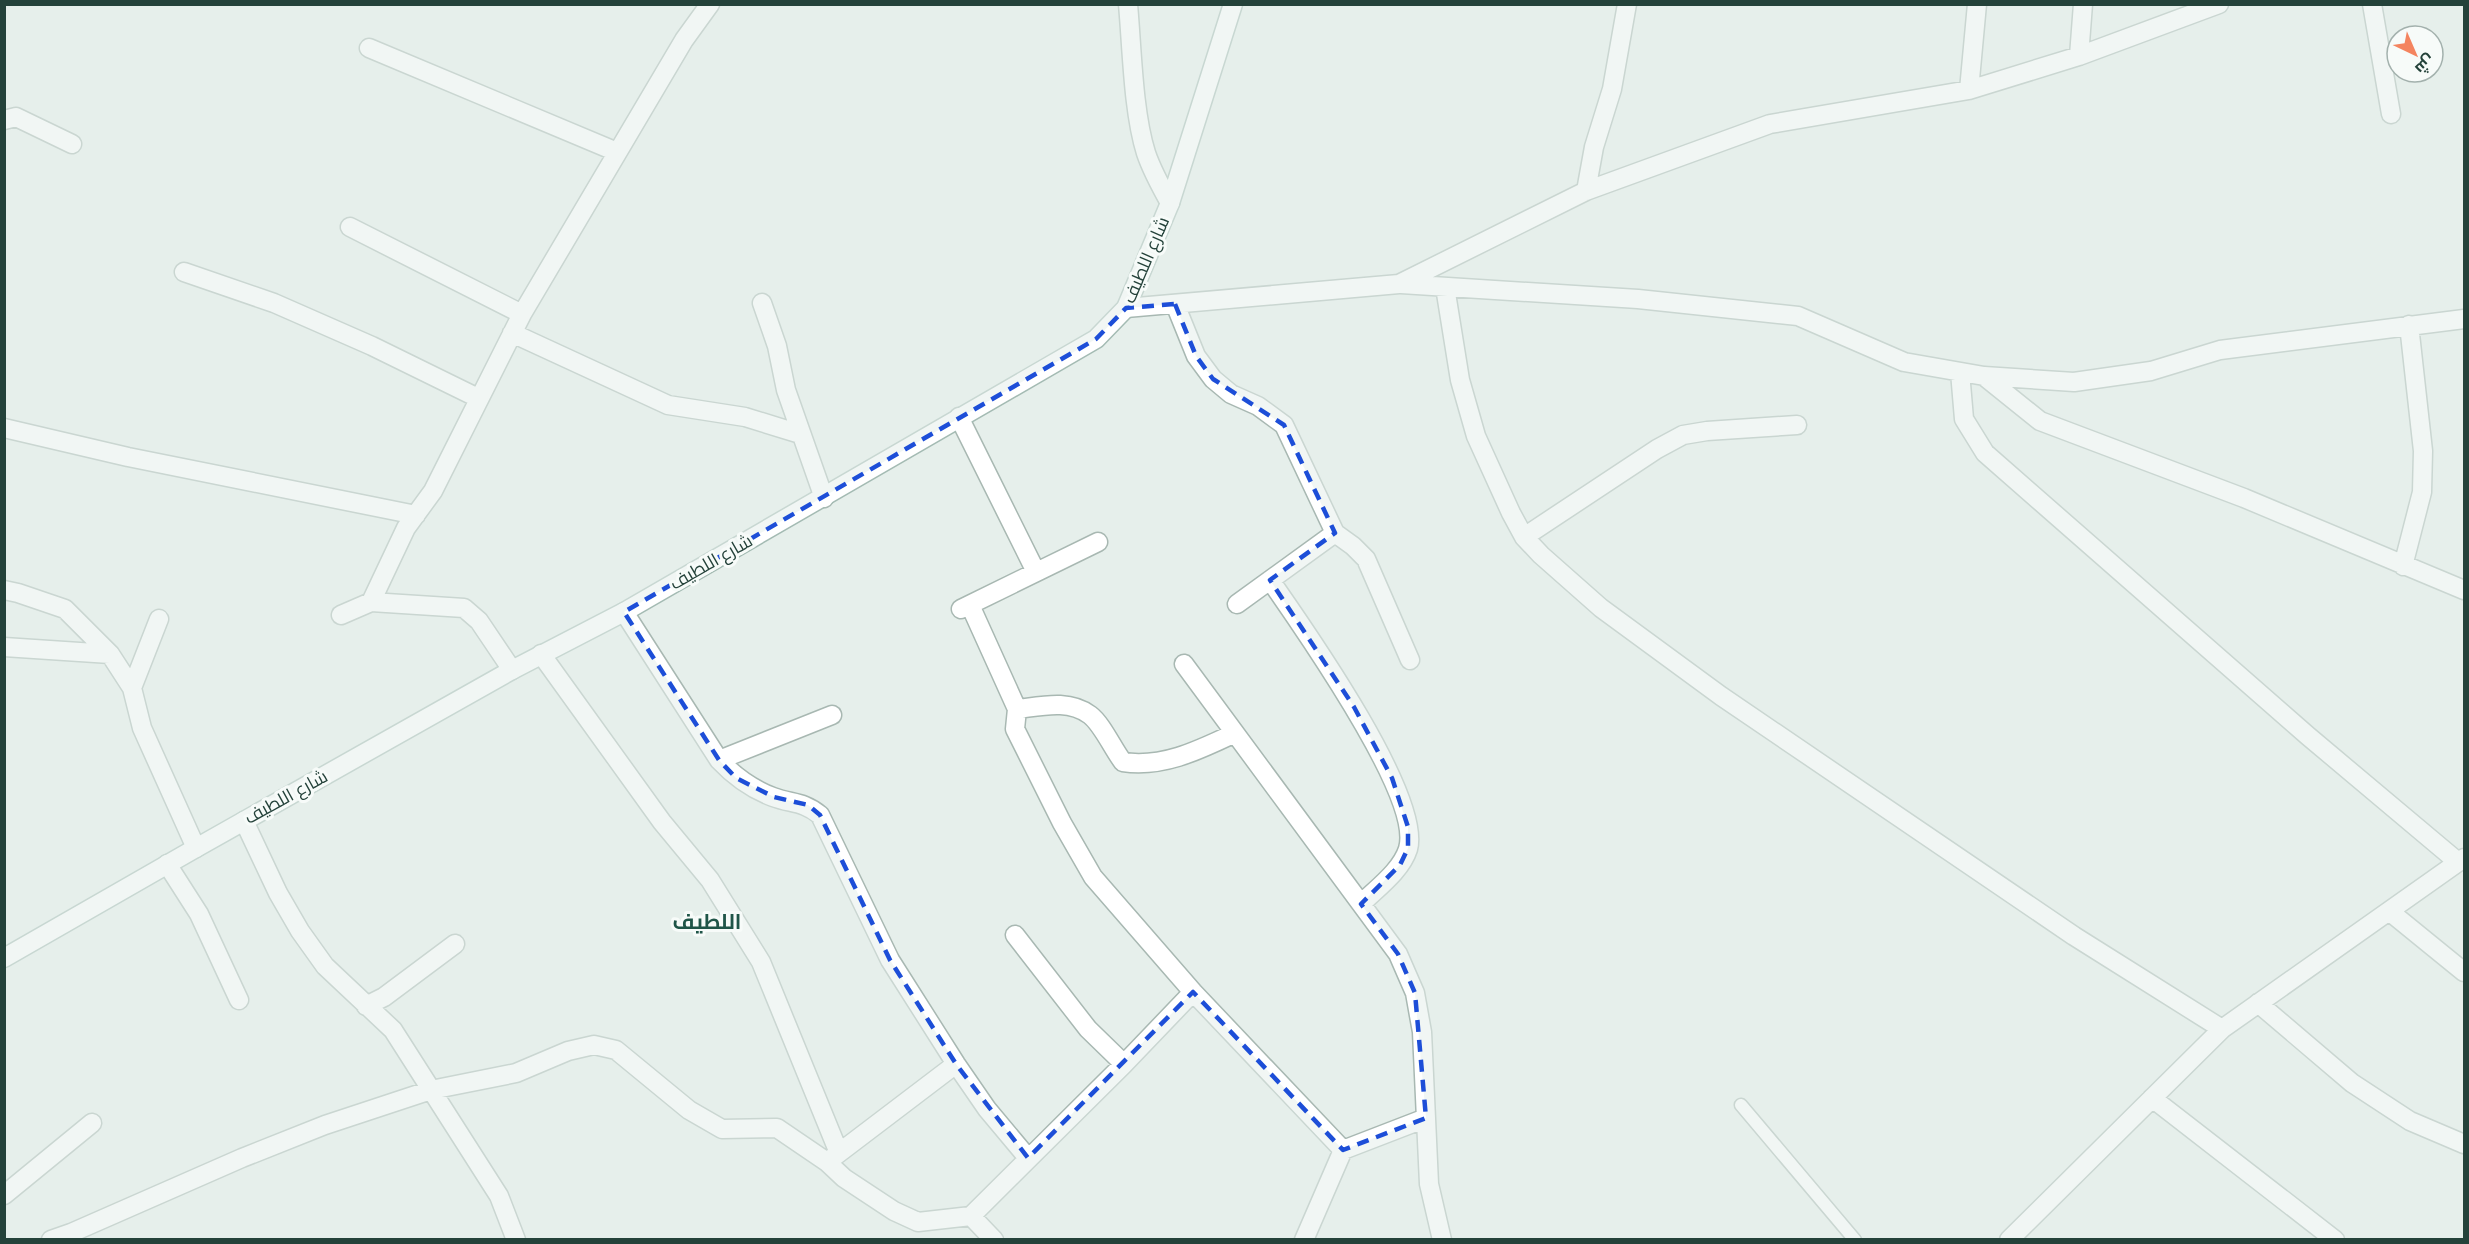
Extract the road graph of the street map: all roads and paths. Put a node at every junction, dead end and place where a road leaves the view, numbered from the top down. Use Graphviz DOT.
graph roads {
  1 [pos="710,4"];
  2 [pos="1128,4"];
  3 [pos="1233,4"];
  4 [pos="1627,4"];
  5 [pos="1977,4"];
  6 [pos="2083,4"];
  7 [pos="2219,4"];
  8 [pos="2372,4"];
  9 [pos="369,48"];
  10 [pos="2079,56"];
  11 [pos="1969,90"];
  12 [pos="2391,114"];
  13 [pos="4,120"];
  14 [pos="72,144"];
  15 [pos="618,152"];
  16 [pos="1586,191"];
  17 [pos="1170,203"];
  18 [pos="350,226"];
  19 [pos="184,272"];
  20 [pos="1400,284"];
  21 [pos="1445,287"];
  22 [pos="762,303"];
  23 [pos="1175,304"];
  24 [pos="1126,308"];
  25 [pos="522,314"];
  26 [pos="2464,319"];
  27 [pos="2409,325"];
  28 [pos="512,333"];
  29 [pos="1960,372"];
  30 [pos="1984,375"];
  31 [pos="478,398"];
  32 [pos="959,417"];
  33 [pos="1797,425"];
  34 [pos="4,428"];
  35 [pos="800,434"];
  36 [pos="824,498"];
  37 [pos="416,515"];
  38 [pos="1335,533"];
  39 [pos="1524,537"];
  40 [pos="1098,542"];
  41 [pos="2403,566"];
  42 [pos="1036,572"];
  43 [pos="1270,580"];
  44 [pos="4,590"];
  45 [pos="2464,590"];
  46 [pos="371,602"];
  47 [pos="1237,604"];
  48 [pos="624,612"];
  49 [pos="341,615"];
  50 [pos="159,619"];
  51 [pos="4,646"];
  52 [pos="110,654"];
  53 [pos="541,654"];
  54 [pos="1410,660"];
  55 [pos="1185,664"];
  56 [pos="512,670"];
  57 [pos="132,688"];
  58 [pos="1017,709"];
  59 [pos="832,715"];
  60 [pos="1235,734"];
  61 [pos="719,760"];
  62 [pos="244,820"];
  63 [pos="196,848"];
  64 [pos="2462,860"];
  65 [pos="167,864"];
  66 [pos="1361,904"];
  67 [pos="2390,911"];
  68 [pos="1015,935"];
  69 [pos="454,944"];
  70 [pos="4,958"];
  71 [pos="2464,972"];
  72 [pos="1193,992"];
  73 [pos="240,1000"];
  74 [pos="2258,1003"];
  75 [pos="366,1006"];
  76 [pos="2222,1029"];
  77 [pos="956,1064"];
  78 [pos="1124,1064"];
  79 [pos="431,1090"];
  80 [pos="2152,1098"];
  81 [pos="1741,1105"];
  82 [pos="1426,1118"];
  83 [pos="92,1123"];
  84 [pos="2464,1144"];
  85 [pos="1343,1150"];
  86 [pos="833,1158"];
  87 [pos="1028,1158"];
  88 [pos="4,1195"];
  89 [pos="970,1216"];
  90 [pos="51,1239"];
  91 [pos="516,1239"];
  92 [pos="994,1239"];
  93 [pos="1304,1239"];
  94 [pos="1442,1239"];
  95 [pos="1855,1239"];
  96 [pos="2009,1239"];
  97 [pos="2335,1239"];
  1 -- 15 [label="street"];
  2 -- 17 [label="street"];
  3 -- 17 [label="street, شارع اللطيف"];
  4 -- 16 [label="street"];
  5 -- 11 [label="street"];
  6 -- 10 [label="street"];
  7 -- 10 [label="street"];
  8 -- 12 [label="street"];
  9 -- 15 [label="street"];
  10 -- 11 [label="street"];
  11 -- 16 [label="street"];
  13 -- 14 [label="street"];
  15 -- 25 [label="street"];
  16 -- 20 [label="street"];
  17 -- 24 [label="street, شارع اللطيف"];
  18 -- 25 [label="street"];
  19 -- 31 [label="street"];
  20 -- 21 [label="street"];
  20 -- 23 [label="street"];
  21 -- 29 [label="street"];
  21 -- 39 [label="street"];
  22 -- 35 [label="street"];
  23 -- 24 [label="street"];
  23 -- 38 [label="street"];
  24 -- 32 [label="street, شارع اللطيف"];
  25 -- 28 [label="street"];
  26 -- 27 [label="street"];
  27 -- 30 [label="street"];
  27 -- 41 [label="street"];
  28 -- 31 [label="street"];
  28 -- 35 [label="street"];
  29 -- 30 [label="street"];
  29 -- 64 [label="street"];
  30 -- 41 [label="street"];
  31 -- 37 [label="street"];
  32 -- 36 [label="street, شارع اللطيف"];
  32 -- 42 [label="street"];
  33 -- 39 [label="street"];
  34 -- 37 [label="street"];
  35 -- 36 [label="street"];
  36 -- 48 [label="street, شارع اللطيف"];
  37 -- 46 [label="street"];
  38 -- 43 [label="street"];
  38 -- 54 [label="street"];
  39 -- 76 [label="street"];
  40 -- 42 [label="street"];
  41 -- 45 [label="street"];
  42 -- 58 [label="street"];
  43 -- 47 [label="street"];
  43 -- 66 [label="street"];
  44 -- 52 [label="street"];
  46 -- 49 [label="street"];
  46 -- 56 [label="street"];
  48 -- 53 [label="street, شارع اللطيف"];
  48 -- 61 [label="street"];
  50 -- 57 [label="street"];
  51 -- 52 [label="street"];
  52 -- 57 [label="street"];
  53 -- 56 [label="street, شارع اللطيف"];
  53 -- 86 [label="street"];
  55 -- 60 [label="street"];
  56 -- 62 [label="street, شارع اللطيف"];
  57 -- 63 [label="street"];
  58 -- 60 [label="street"];
  58 -- 72 [label="street"];
  59 -- 61 [label="street"];
  60 -- 66 [label="street"];
  61 -- 77 [label="street"];
  62 -- 63 [label="street, شارع اللطيف"];
  62 -- 75 [label="street"];
  63 -- 65 [label="street, شارع اللطيف"];
  64 -- 67 [label="street"];
  65 -- 70 [label="street, شارع اللطيف"];
  65 -- 73 [label="street"];
  66 -- 82 [label="street"];
  67 -- 71 [label="street"];
  67 -- 74 [label="street"];
  68 -- 78 [label="street"];
  69 -- 75 [label="street"];
  72 -- 78 [label="street"];
  72 -- 85 [label="street"];
  74 -- 76 [label="street"];
  74 -- 84 [label="street"];
  75 -- 79 [label="street"];
  76 -- 80 [label="street"];
  77 -- 86 [label="street"];
  77 -- 87 [label="street"];
  78 -- 87 [label="street"];
  79 -- 86 [label="street"];
  79 -- 90 [label="street"];
  79 -- 91 [label="street"];
  80 -- 96 [label="street"];
  80 -- 97 [label="street"];
  81 -- 95 [label="lane"];
  82 -- 85 [label="street"];
  82 -- 94 [label="street"];
  83 -- 88 [label="street"];
  85 -- 93 [label="street"];
  86 -- 89 [label="street"];
  87 -- 89 [label="street"];
  89 -- 92 [label="street"];
}
